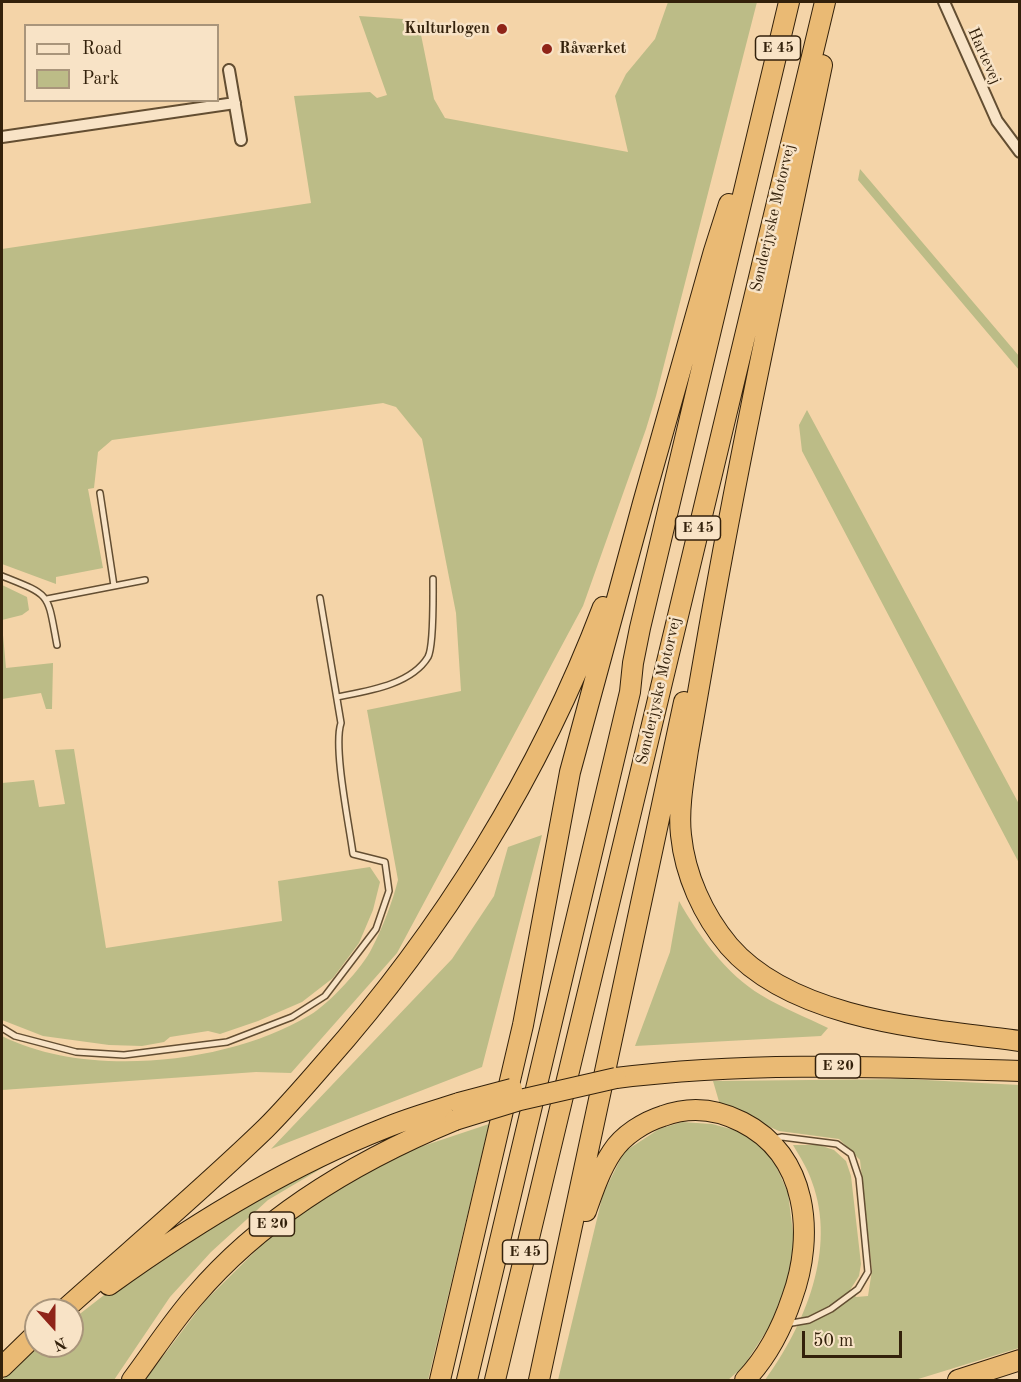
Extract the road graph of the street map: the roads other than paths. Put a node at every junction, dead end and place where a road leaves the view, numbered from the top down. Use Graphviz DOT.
graph roads {
  1 [pos="789,2"];
  2 [pos="825,2"];
  3 [pos="836,2"];
  4 [pos="944,2"];
  5 [pos="229,70"];
  6 [pos="767,94"];
  7 [pos="235,104"];
  8 [pos="2,137"];
  9 [pos="241,140"];
  10 [pos="1020,152"];
  11 [pos="100,493"];
  12 [pos="643,503"];
  13 [pos="730,510"];
  14 [pos="2,576"];
  15 [pos="433,579"];
  16 [pos="145,580"];
  17 [pos="114,586"];
  18 [pos="47,598"];
  19 [pos="320,598"];
  20 [pos="57,645"];
  21 [pos="337,697"];
  22 [pos="2,1028"];
  23 [pos="1020,1041"];
  24 [pos="1020,1071"];
  25 [pos="457,1111"];
  26 [pos="769,1140"];
  27 [pos="118,1262"];
  28 [pos="68,1298"];
  29 [pos="78,1298"];
  30 [pos="84,1302"];
  31 [pos="552,1320"];
  32 [pos="781,1325"];
  33 [pos="24,1335"];
  34 [pos="24,1346"];
  35 [pos="2,1355"];
  36 [pos="1020,1360"];
  37 [pos="2,1366"];
  38 [pos="132,1380"];
  39 [pos="440,1380"];
  40 [pos="467,1380"];
  41 [pos="495,1380"];
  42 [pos="539,1380"];
  43 [pos="745,1380"];
  44 [pos="958,1380"];
  1 -- 6 [label="highway, Sønderjyske Motorvej / E 45"];
  2 -- 41 [label="highway, Sønderjyske Motorvej / E 45"];
  3 -- 13 [label="highway"];
  4 -- 10 [label="street, Hartevej"];
  5 -- 7 [label="street"];
  6 -- 12 [label="highway"];
  6 -- 40 [label="highway, Sønderjyske Motorvej / E 45"];
  7 -- 8 [label="street"];
  7 -- 9 [label="street"];
  11 -- 17 [label="lane"];
  12 -- 27 [label="highway"];
  12 -- 39 [label="highway"];
  13 -- 23 [label="highway"];
  13 -- 31 [label="highway"];
  14 -- 18 [label="lane"];
  15 -- 21 [label="lane"];
  16 -- 17 [label="lane"];
  17 -- 18 [label="lane"];
  18 -- 20 [label="lane"];
  19 -- 21 [label="lane"];
  21 -- 22 [label="lane"];
  24 -- 25 [label="highway, E 20, bridge"];
  25 -- 30 [label="highway"];
  25 -- 38 [label="highway, E 20"];
  26 -- 31 [label="highway"];
  26 -- 32 [label="highway"];
  26 -- 32 [label="lane"];
  27 -- 28 [label="highway"];
  27 -- 29 [label="highway"];
  31 -- 42 [label="highway"];
  32 -- 43 [label="highway"];
  33 -- 35 [label="highway"];
  34 -- 37 [label="highway"];
  36 -- 44 [label="highway"];
}
